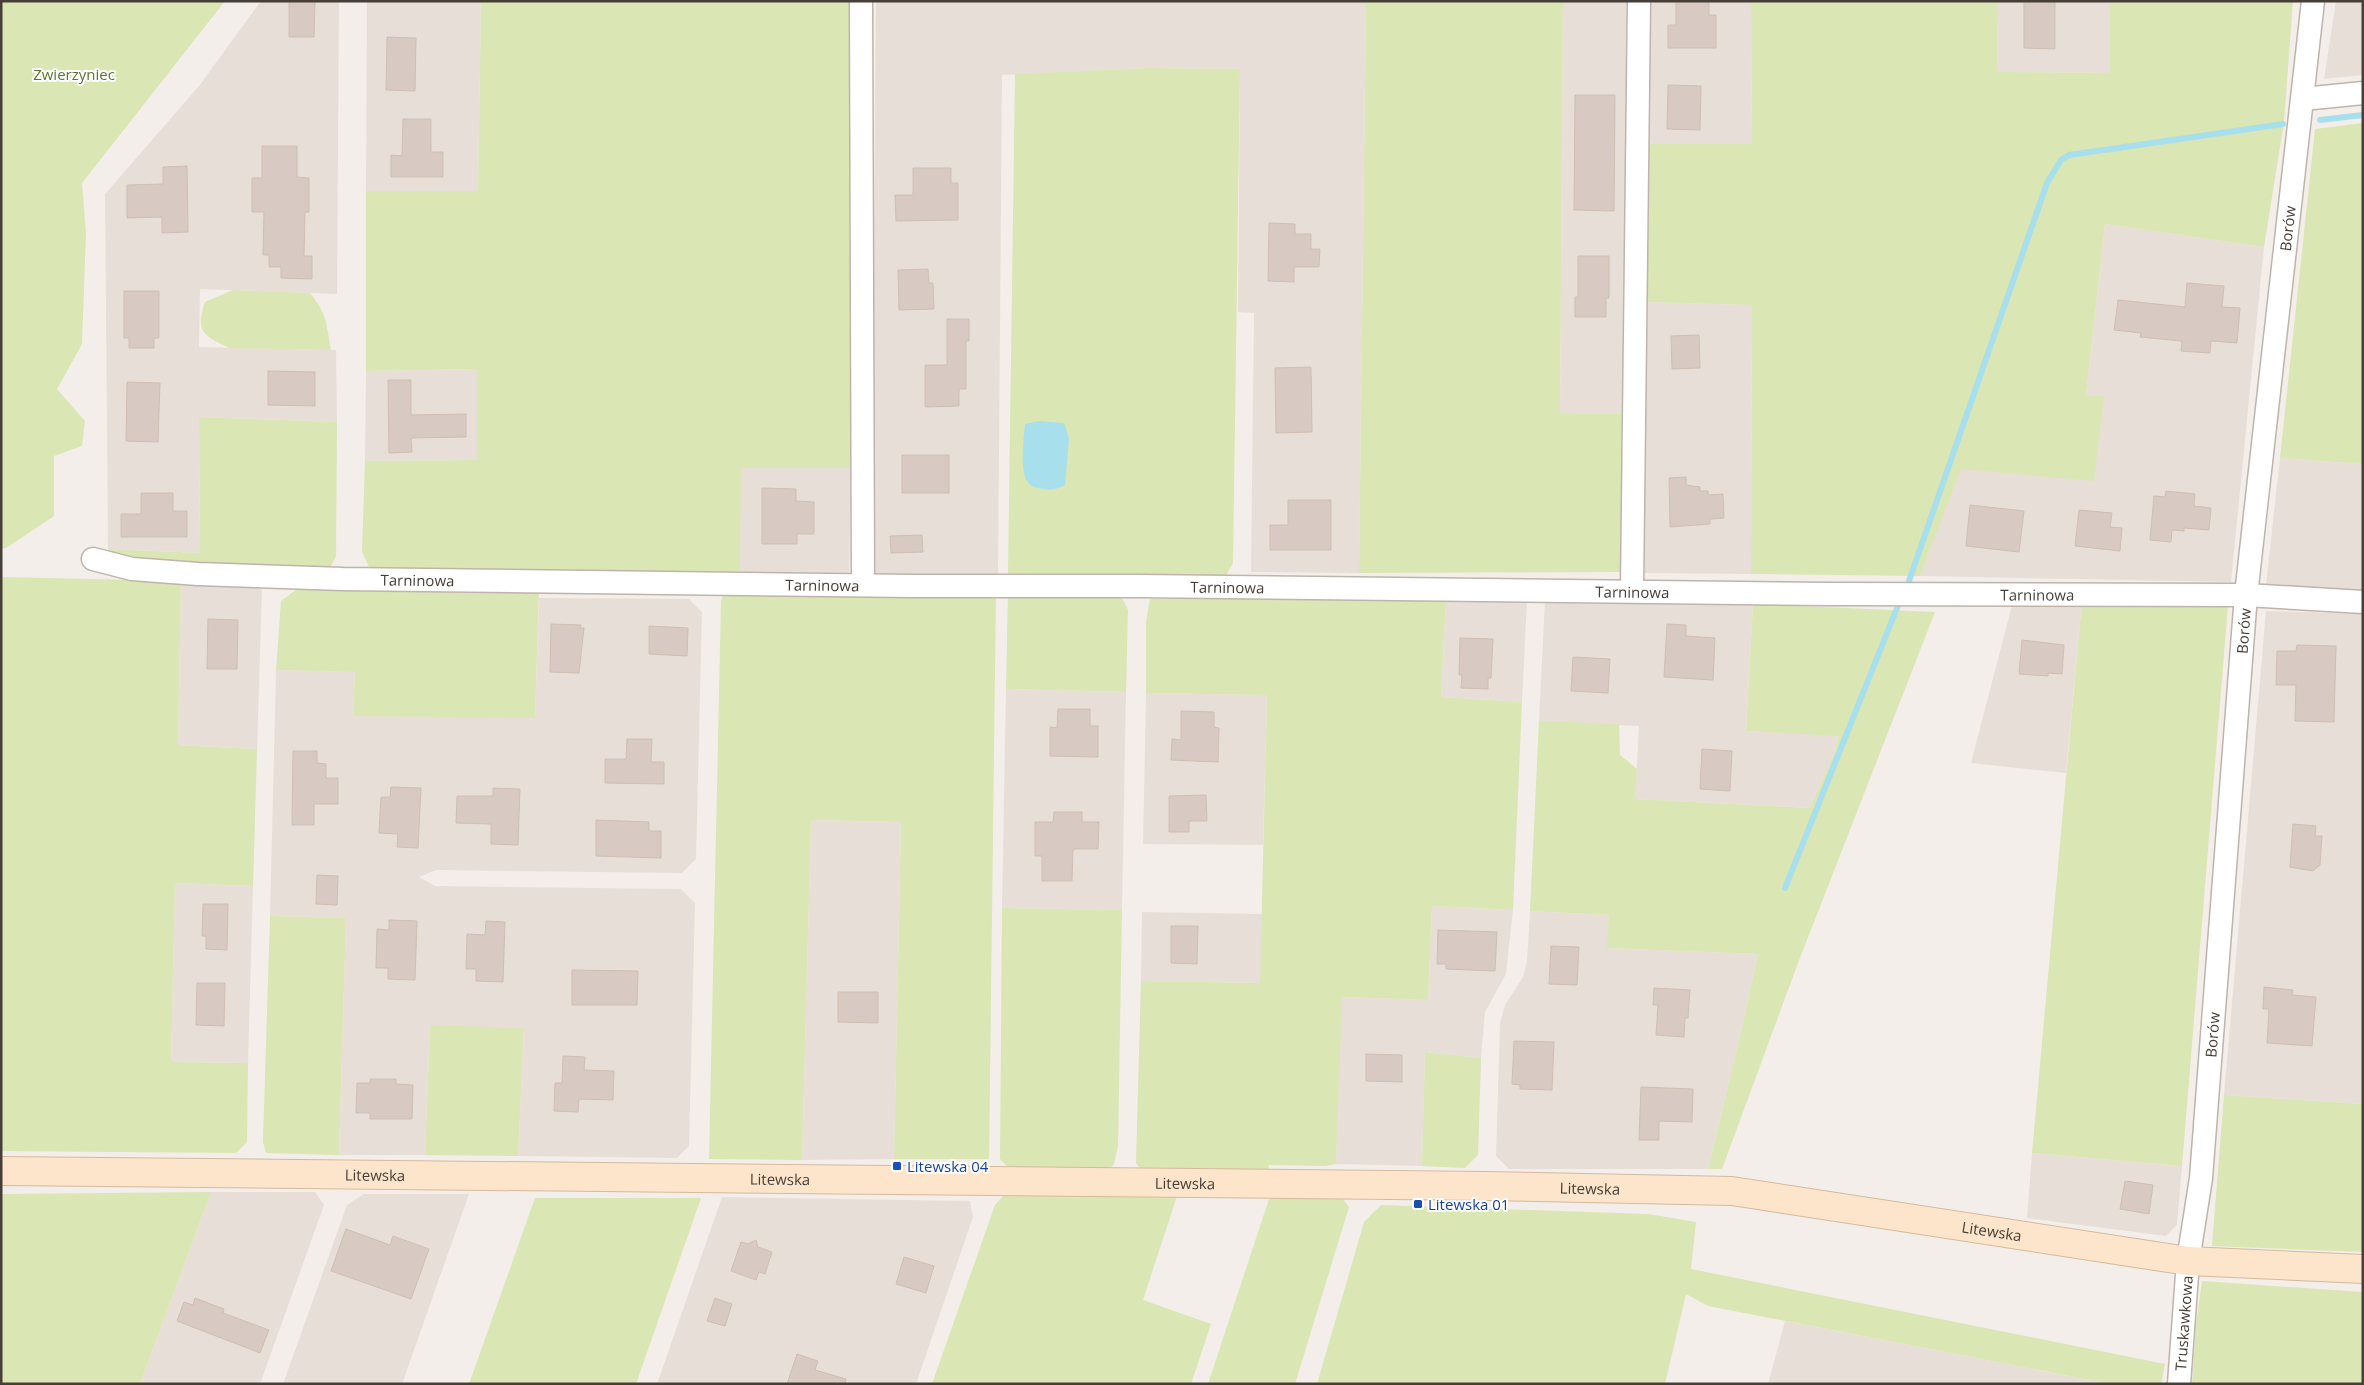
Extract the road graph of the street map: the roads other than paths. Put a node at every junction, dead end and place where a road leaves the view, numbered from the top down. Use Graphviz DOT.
graph roads {
  1 [pos="861,1"];
  2 [pos="1639,1"];
  3 [pos="2313,1"];
  4 [pos="2363,93"];
  5 [pos="2303,99"];
  6 [pos="93,559"];
  7 [pos="864,584"];
  8 [pos="1632,590"];
  9 [pos="2246,595"];
  10 [pos="2363,602"];
  11 [pos="1,1171"];
  12 [pos="2188,1261"];
  13 [pos="2363,1269"];
  14 [pos="2179,1384"];
  1 -- 7 [label="street"];
  2 -- 8 [label="street"];
  3 -- 5 [label="street, Borów"];
  4 -- 5 [label="street"];
  5 -- 9 [label="street, Borów"];
  6 -- 7 [label="street, Tarninowa"];
  7 -- 8 [label="street, Tarninowa"];
  8 -- 9 [label="street, Tarninowa"];
  9 -- 10 [label="street, Tarninowa"];
  9 -- 12 [label="street, Borów"];
  11 -- 12 [label="street, Litewska"];
  12 -- 13 [label="street, Litewska"];
  12 -- 14 [label="street, Truskawkowa"];
}
